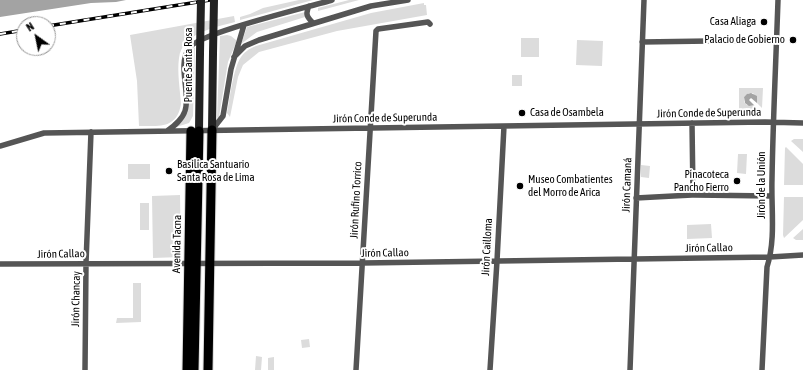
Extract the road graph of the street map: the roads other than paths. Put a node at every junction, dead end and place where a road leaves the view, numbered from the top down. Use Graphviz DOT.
graph roads {
  1 [pos="201,0"];
  2 [pos="214,0"];
  3 [pos="332,0"];
  4 [pos="408,0"];
  5 [pos="644,0"];
  6 [pos="778,0"];
  7 [pos="390,2"];
  8 [pos="309,6"];
  9 [pos="313,23"];
  10 [pos="244,24"];
  11 [pos="430,24"];
  12 [pos="776,40"];
  13 [pos="642,42"];
  14 [pos="234,57"];
  15 [pos="750,114"];
  16 [pos="733,115"];
  17 [pos="732,122"];
  18 [pos="749,122"];
  19 [pos="773,122"];
  20 [pos="692,123"];
  21 [pos="803,123"];
  22 [pos="639,124"];
  23 [pos="504,126"];
  24 [pos="196,128"];
  25 [pos="369,128"];
  26 [pos="212,130"];
  27 [pos="167,131"];
  28 [pos="91,132"];
  29 [pos="0,146"];
  30 [pos="693,194"];
  31 [pos="772,196"];
  32 [pos="636,198"];
  33 [pos="803,255"];
  34 [pos="770,257"];
  35 [pos="634,258"];
  36 [pos="497,261"];
  37 [pos="192,263"];
  38 [pos="209,263"];
  39 [pos="364,263"];
  40 [pos="0,264"];
  41 [pos="86,264"];
  42 [pos="85,370"];
  43 [pos="187,370"];
  44 [pos="194,370"];
  45 [pos="208,370"];
  46 [pos="356,370"];
  47 [pos="490,370"];
  48 [pos="630,370"];
  49 [pos="762,370"];
  1 -- 24 [label="main road, Puente Santa Rosa, bridge"];
  2 -- 26 [label="main road, bridge"];
  3 -- 8 [label="street"];
  4 -- 7 [label="street"];
  5 -- 13 [label="street, Jirón Camaná"];
  6 -- 12 [label="street, Jirón de la Unión"];
  7 -- 9 [label="street"];
  8 -- 9 [label="street"];
  8 -- 10 [label="street"];
  9 -- 14 [label="street"];
  10 -- 14 [label="street"];
  10 -- 27 [label="street"];
  11 -- 25 [label="street, Jirón Rufino Torrico"];
  12 -- 13 [label="street"];
  12 -- 19 [label="street, Jirón de la Unión"];
  13 -- 22 [label="street, Jirón Camaná"];
  14 -- 26 [label="street"];
  15 -- 18 [label="street"];
  16 -- 17 [label="street"];
  17 -- 18 [label="street, Jirón Conde de Superunda"];
  17 -- 20 [label="street, Jirón Conde de Superunda"];
  18 -- 19 [label="street, Jirón Conde de Superunda"];
  19 -- 21 [label="street, Jirón Conde de Superunda"];
  19 -- 31 [label="street, Jirón de la Unión"];
  20 -- 22 [label="street, Jirón Conde de Superunda"];
  20 -- 30 [label="street"];
  22 -- 23 [label="street, Jirón Conde de Superunda"];
  22 -- 32 [label="street, Jirón Camaná"];
  23 -- 25 [label="street, Jirón Conde de Superunda"];
  23 -- 36 [label="street, Jirón Cailloma"];
  24 -- 26 [label="street, Jirón Conde de Superunda"];
  24 -- 27 [label="street, Jirón Conde de Superunda"];
  24 -- 37 [label="main road, Avenida Tacna"];
  25 -- 26 [label="street, Jirón Conde de Superunda"];
  25 -- 39 [label="street, Jirón Rufino Torrico"];
  26 -- 38 [label="main road"];
  27 -- 28 [label="street, Jirón Conde de Superunda"];
  28 -- 29 [label="street, Jirón Conde de Superunda"];
  28 -- 41 [label="street, Jirón Chancay"];
  30 -- 31 [label="street"];
  30 -- 32 [label="street"];
  31 -- 34 [label="street, Jirón de la Unión"];
  32 -- 35 [label="street, Jirón Camaná"];
  33 -- 34 [label="street, Jirón Callao"];
  34 -- 35 [label="street, Jirón Callao"];
  34 -- 49 [label="street, Jirón de la Unión"];
  35 -- 36 [label="street, Jirón Callao"];
  35 -- 48 [label="street, Jirón Camaná"];
  36 -- 39 [label="street, Jirón Callao"];
  36 -- 47 [label="street, Jirón Cailloma"];
  37 -- 38 [label="street, Jirón Callao"];
  37 -- 41 [label="street, Jirón Callao"];
  37 -- 43 [label="main road, Avenida Tacna"];
  37 -- 44 [label="main road, Avenida Tacna"];
  38 -- 39 [label="street, Jirón Callao"];
  38 -- 45 [label="main road"];
  39 -- 46 [label="street, Jirón Rufino Torrico"];
  40 -- 41 [label="street, Jirón Callao"];
  41 -- 42 [label="street, Jirón Chancay"];
}
